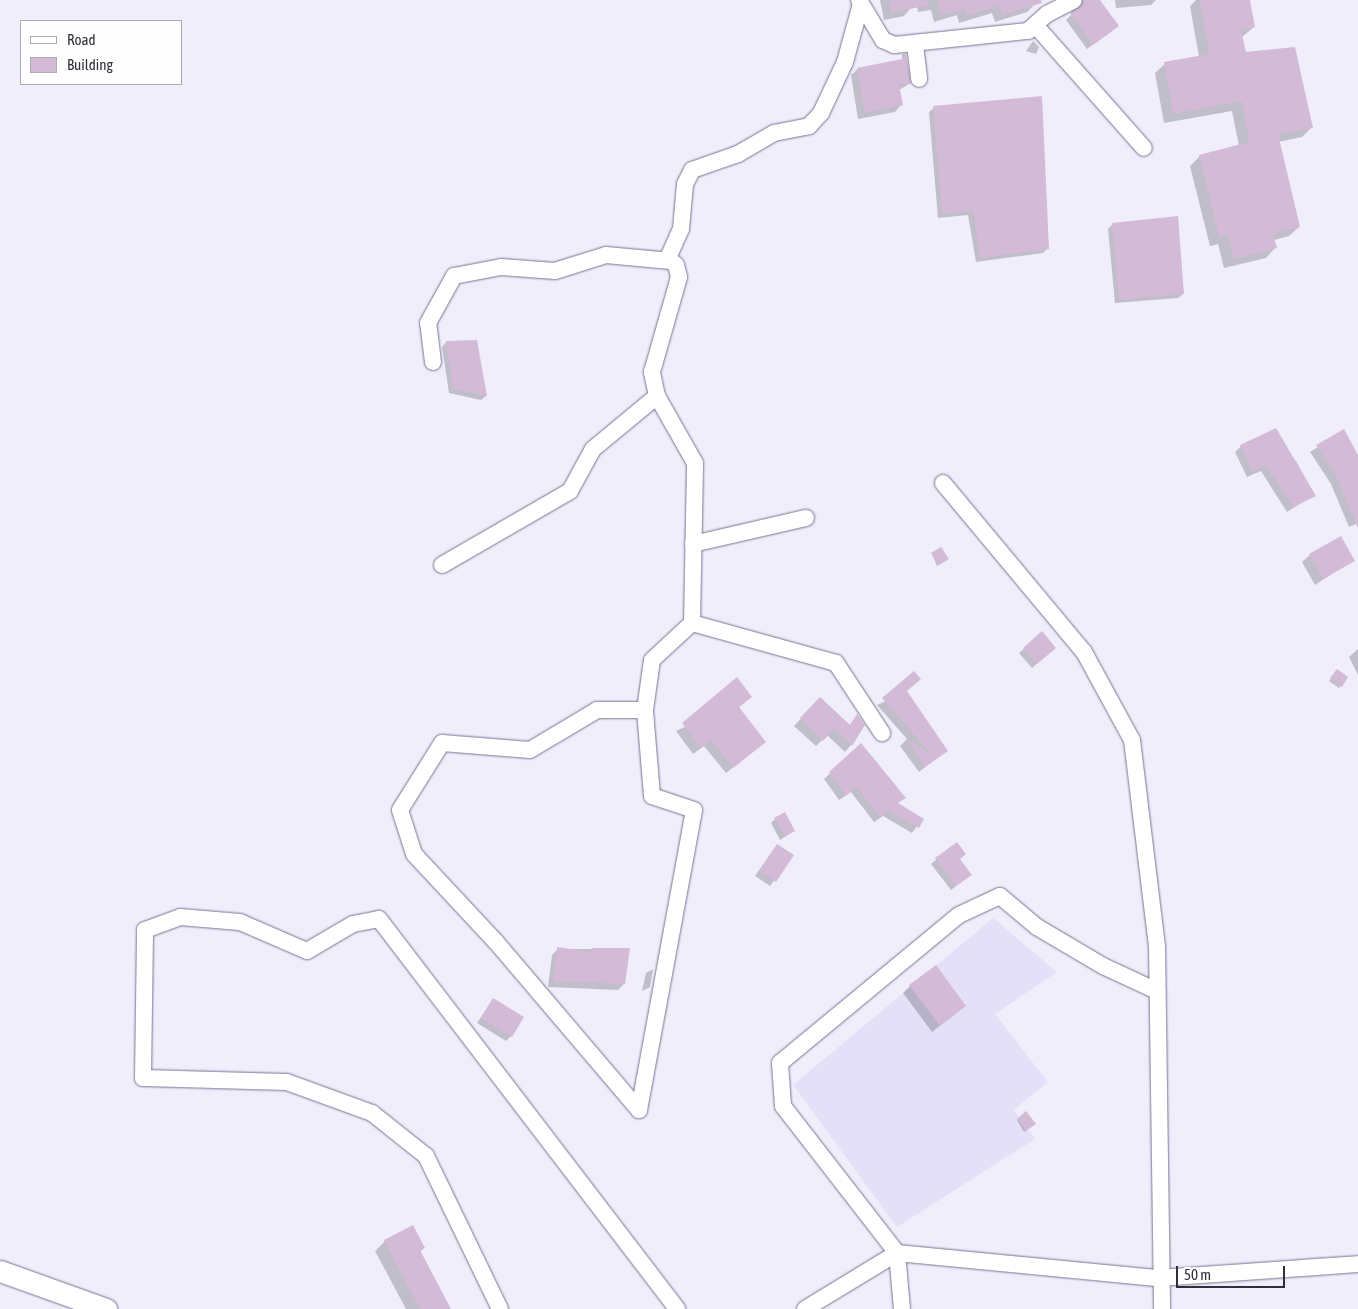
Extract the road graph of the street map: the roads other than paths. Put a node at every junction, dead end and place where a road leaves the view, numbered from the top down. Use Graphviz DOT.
graph roads {
  1 [pos="1074,0"];
  2 [pos="860,3"];
  3 [pos="1035,25"];
  4 [pos="915,45"];
  5 [pos="919,79"];
  6 [pos="1144,148"];
  7 [pos="671,261"];
  8 [pos="433,362"];
  9 [pos="657,396"];
  10 [pos="943,483"];
  11 [pos="806,518"];
  12 [pos="693,544"];
  13 [pos="442,565"];
  14 [pos="692,622"];
  15 [pos="646,710"];
  16 [pos="882,733"];
  17 [pos="1157,991"];
  18 [pos="897,1253"];
  19 [pos="1358,1264"];
  20 [pos="0,1271"];
  21 [pos="1160,1278"];
  22 [pos="106,1309"];
  23 [pos="500,1309"];
  24 [pos="677,1309"];
  25 [pos="805,1309"];
  26 [pos="902,1309"];
  27 [pos="1162,1309"];
  1 -- 3 [label="street"];
  2 -- 4 [label="street"];
  2 -- 7 [label="street"];
  3 -- 4 [label="street"];
  3 -- 6 [label="street"];
  4 -- 5 [label="street"];
  7 -- 8 [label="street"];
  7 -- 9 [label="street"];
  9 -- 12 [label="street"];
  9 -- 13 [label="street"];
  10 -- 17 [label="street"];
  11 -- 12 [label="street"];
  12 -- 14 [label="street"];
  14 -- 15 [label="street"];
  14 -- 16 [label="street"];
  15 -- 15 [label="street"];
  17 -- 18 [label="street"];
  17 -- 21 [label="street"];
  18 -- 21 [label="street"];
  18 -- 25 [label="street"];
  18 -- 26 [label="street"];
  19 -- 21 [label="street"];
  20 -- 22 [label="street"];
  21 -- 27 [label="street"];
  23 -- 24 [label="street"];
}
